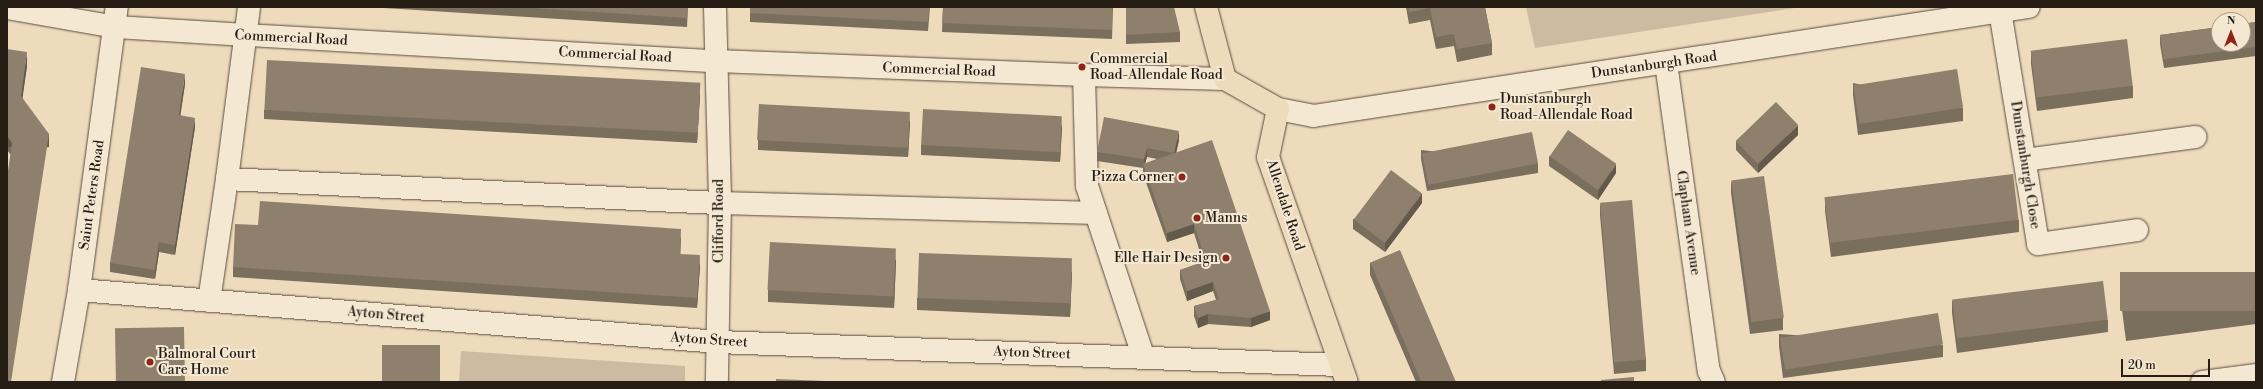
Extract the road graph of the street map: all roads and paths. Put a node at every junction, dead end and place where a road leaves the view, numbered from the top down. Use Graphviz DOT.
graph roads {
  1 [pos="249,7"];
  2 [pos="715,7"];
  3 [pos="1206,7"];
  4 [pos="2029,7"];
  5 [pos="7,8"];
  6 [pos="2000,11"];
  7 [pos="117,17"];
  8 [pos="246,35"];
  9 [pos="716,60"];
  10 [pos="1666,64"];
  11 [pos="1084,75"];
  12 [pos="1225,79"];
  13 [pos="1278,109"];
  14 [pos="2195,136"];
  15 [pos="2025,160"];
  16 [pos="228,179"];
  17 [pos="720,203"];
  18 [pos="1096,213"];
  19 [pos="2137,230"];
  20 [pos="79,290"];
  21 [pos="209,301"];
  22 [pos="718,342"];
  23 [pos="1144,358"];
  24 [pos="1344,374"];
  25 [pos="2256,375"];
  26 [pos="63,382"];
  27 [pos="717,382"];
  28 [pos="1714,382"];
  29 [pos="2202,382"];
  1 -- 8 [label="street"];
  2 -- 9 [label="street, Clifford Road"];
  3 -- 12 [label="main road"];
  4 -- 6 [label="street, Dunstanburgh Road"];
  5 -- 7 [label="street, Commercial Road"];
  6 -- 10 [label="street, Dunstanburgh Road"];
  6 -- 15 [label="street, Dunstanburgh Close"];
  7 -- 8 [label="street, Commercial Road"];
  7 -- 20 [label="street, Saint Peters Road"];
  8 -- 9 [label="street, Commercial Road"];
  8 -- 16 [label="street"];
  9 -- 11 [label="street, Commercial Road"];
  9 -- 17 [label="street, Clifford Road"];
  10 -- 13 [label="street, Dunstanburgh Road"];
  10 -- 28 [label="street, Clapham Avenue"];
  11 -- 12 [label="street, Commercial Road"];
  11 -- 18 [label="street"];
  12 -- 13 [label="main road"];
  13 -- 24 [label="main road, Allendale Road"];
  14 -- 15 [label="street"];
  15 -- 19 [label="street, Dunstanburgh Close"];
  16 -- 17 [label="street"];
  16 -- 21 [label="street"];
  17 -- 18 [label="street"];
  17 -- 22 [label="street, Clifford Road"];
  18 -- 23 [label="street"];
  20 -- 21 [label="street, Ayton Street"];
  20 -- 26 [label="street, Saint Peters Road"];
  21 -- 22 [label="street, Ayton Street"];
  22 -- 23 [label="street, Ayton Street"];
  22 -- 27 [label="street, Clifford Road"];
  23 -- 24 [label="street, Ayton Street"];
  25 -- 29 [label="street"];
}
